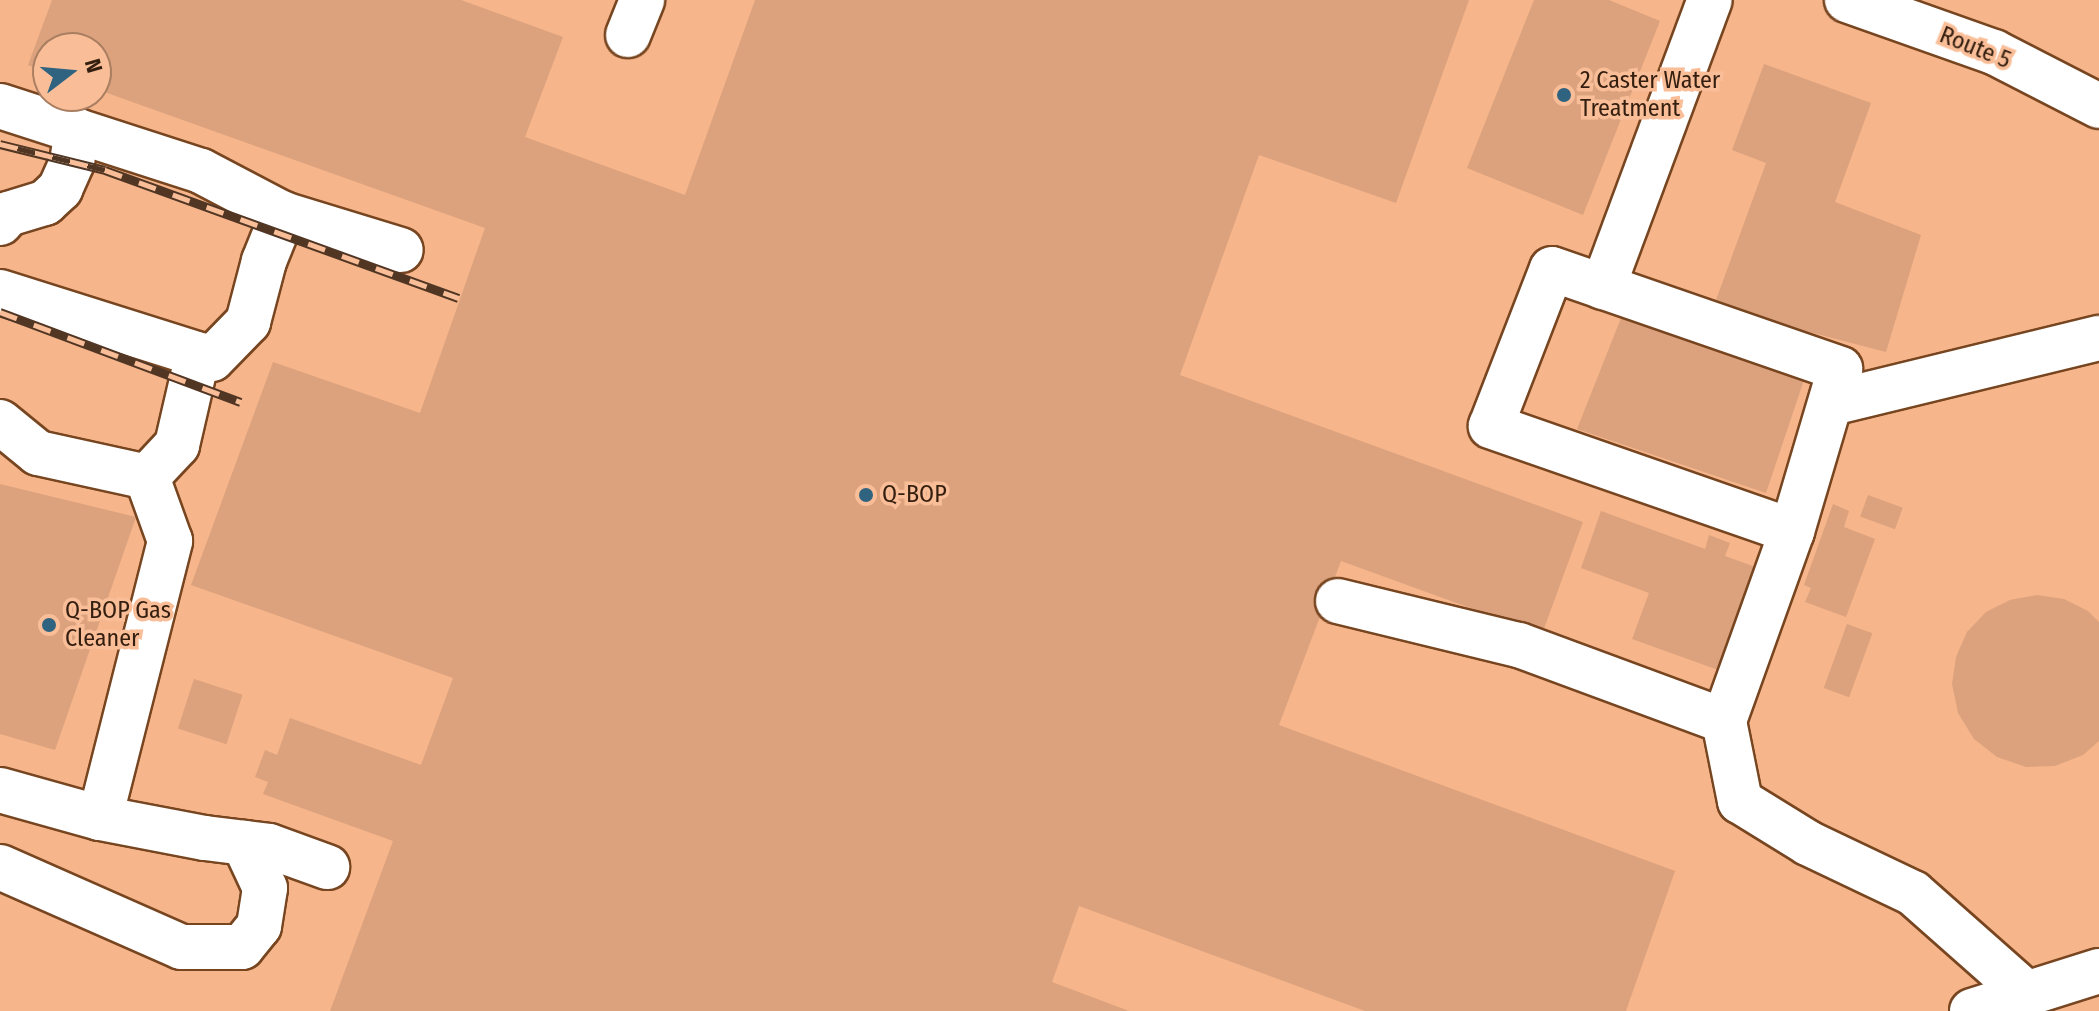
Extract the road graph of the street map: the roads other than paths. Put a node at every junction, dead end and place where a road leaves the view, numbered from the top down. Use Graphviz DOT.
graph roads {
  1 [pos="1710,0"];
  2 [pos="1847,0"];
  3 [pos="0,106"];
  4 [pos="2099,106"];
  5 [pos="77,130"];
  6 [pos="283,214"];
  7 [pos="0,223"];
  8 [pos="401,250"];
  9 [pos="1603,287"];
  10 [pos="0,292"];
  11 [pos="2099,338"];
  12 [pos="198,354"];
  13 [pos="1832,403"];
  14 [pos="0,422"];
  15 [pos="147,477"];
  16 [pos="1792,531"];
  17 [pos="1338,601"];
  18 [pos="1724,721"];
  19 [pos="0,790"];
  20 [pos="100,818"];
  21 [pos="244,843"];
  22 [pos="0,867"];
  23 [pos="327,867"];
  24 [pos="2099,971"];
  25 [pos="2027,994"];
  26 [pos="1972,1011"];
  1 -- 9 [label="street"];
  2 -- 4 [label="street, Route 5"];
  3 -- 5 [label="street"];
  5 -- 6 [label="street"];
  5 -- 7 [label="street"];
  6 -- 8 [label="street"];
  6 -- 12 [label="street"];
  9 -- 13 [label="street"];
  9 -- 16 [label="street"];
  10 -- 12 [label="street"];
  11 -- 13 [label="street"];
  12 -- 15 [label="street"];
  13 -- 16 [label="street"];
  14 -- 15 [label="street"];
  15 -- 20 [label="street"];
  16 -- 18 [label="street"];
  17 -- 18 [label="street"];
  18 -- 25 [label="street"];
  19 -- 20 [label="street"];
  20 -- 21 [label="street"];
  21 -- 22 [label="street"];
  21 -- 23 [label="street"];
  24 -- 25 [label="street"];
  25 -- 26 [label="street"];
}
